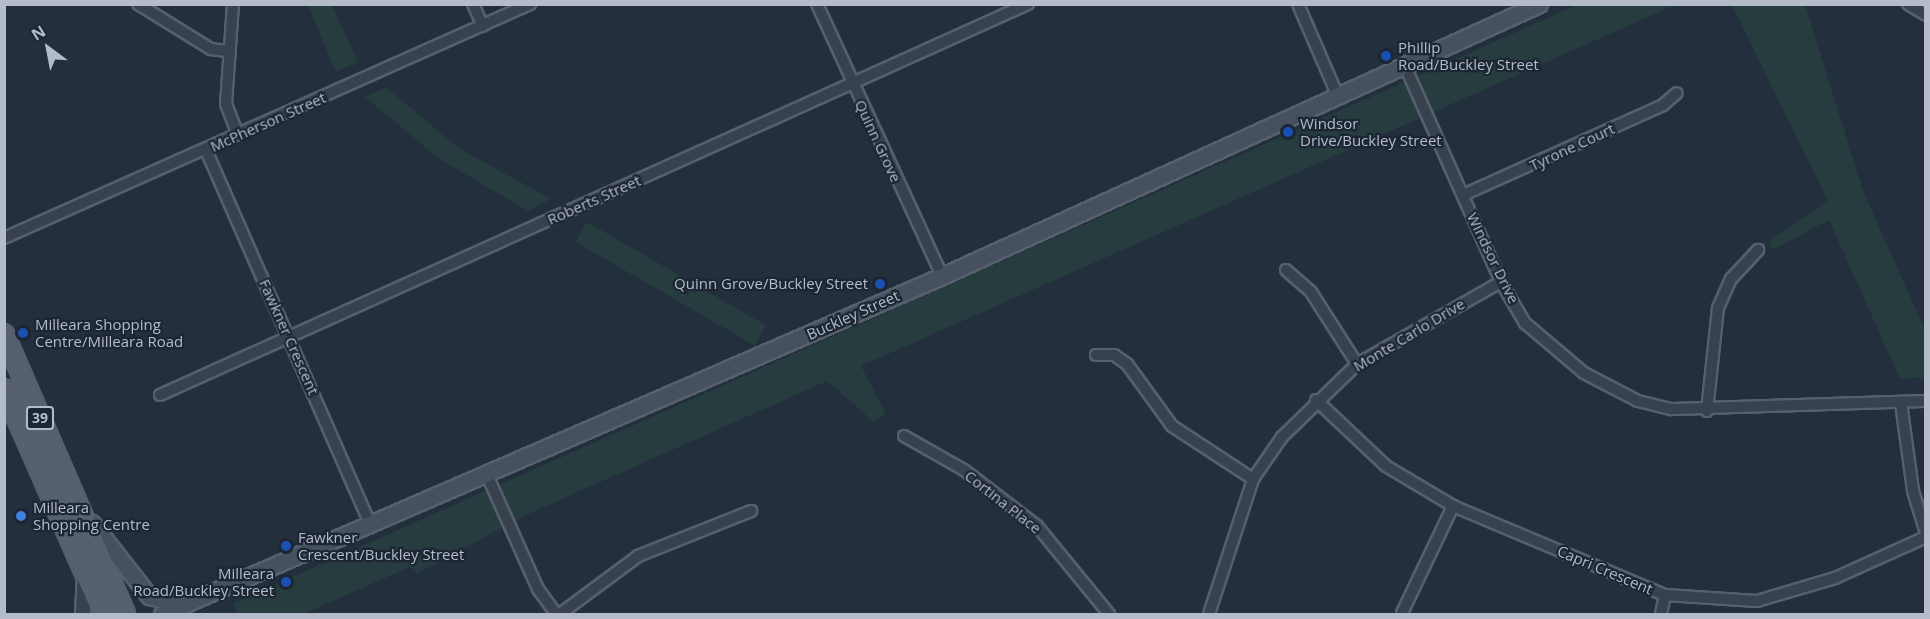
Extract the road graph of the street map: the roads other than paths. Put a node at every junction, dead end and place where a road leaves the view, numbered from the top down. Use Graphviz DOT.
graph roads {
  1 [pos="138,4"];
  2 [pos="234,4"];
  3 [pos="473,4"];
  4 [pos="530,4"];
  5 [pos="817,4"];
  6 [pos="1028,4"];
  7 [pos="1298,4"];
  8 [pos="1539,4"];
  9 [pos="1908,4"];
  10 [pos="1926,15"];
  11 [pos="483,26"];
  12 [pos="227,51"];
  13 [pos="1405,66"];
  14 [pos="852,84"];
  15 [pos="1677,93"];
  16 [pos="1337,94"];
  17 [pos="238,135"];
  18 [pos="206,150"];
  19 [pos="1463,195"];
  20 [pos="4,238"];
  21 [pos="1758,250"];
  22 [pos="1286,270"];
  23 [pos="942,276"];
  24 [pos="1501,282"];
  25 [pos="4,334"];
  26 [pos="290,337"];
  27 [pos="1096,355"];
  28 [pos="1357,364"];
  29 [pos="4,389"];
  30 [pos="160,395"];
  31 [pos="1316,400"];
  32 [pos="1926,400"];
  33 [pos="1901,403"];
  34 [pos="1707,411"];
  35 [pos="904,436"];
  36 [pos="487,475"];
  37 [pos="1253,479"];
  38 [pos="77,501"];
  39 [pos="1454,506"];
  40 [pos="751,511"];
  41 [pos="371,525"];
  42 [pos="1926,535"];
  43 [pos="85,577"];
  44 [pos="1665,596"];
  45 [pos="191,610"];
  46 [pos="1402,613"];
  47 [pos="83,615"];
  48 [pos="103,615"];
  49 [pos="125,615"];
  50 [pos="162,615"];
  51 [pos="558,615"];
  52 [pos="1109,615"];
  53 [pos="1209,615"];
  54 [pos="1661,615"];
  1 -- 12 [label="street"];
  2 -- 12 [label="street"];
  3 -- 11 [label="street"];
  4 -- 11 [label="street, McPherson Street"];
  5 -- 14 [label="street, Quinn Grove"];
  6 -- 14 [label="street, Roberts Street"];
  7 -- 16 [label="street"];
  8 -- 13 [label="main road, Buckley Street"];
  9 -- 10 [label="street"];
  11 -- 17 [label="street, McPherson Street"];
  12 -- 17 [label="street"];
  13 -- 16 [label="main road, Buckley Street"];
  13 -- 19 [label="street, Windsor Drive"];
  14 -- 23 [label="street, Quinn Grove"];
  14 -- 26 [label="street, Roberts Street"];
  15 -- 19 [label="street, Tyrone Court"];
  16 -- 23 [label="main road, Buckley Street"];
  17 -- 18 [label="street, McPherson Street"];
  18 -- 20 [label="street, McPherson Street"];
  18 -- 26 [label="street, Fawkner Crescent"];
  19 -- 24 [label="street, Windsor Drive"];
  21 -- 34 [label="street"];
  22 -- 28 [label="street"];
  23 -- 36 [label="main road, Buckley Street"];
  24 -- 28 [label="street, Monte Carlo Drive"];
  24 -- 34 [label="street, Windsor Drive"];
  25 -- 38 [label="main road, 39"];
  26 -- 30 [label="street, Roberts Street"];
  26 -- 41 [label="street, Fawkner Crescent"];
  27 -- 37 [label="street"];
  28 -- 31 [label="street, Monte Carlo Drive"];
  29 -- 43 [label="main road, 39"];
  31 -- 37 [label="street, Monte Carlo Drive"];
  31 -- 39 [label="street, Capri Crescent"];
  32 -- 33 [label="street, Windsor Drive"];
  33 -- 34 [label="street, Windsor Drive"];
  33 -- 42 [label="street"];
  35 -- 52 [label="street, Cortina Place"];
  36 -- 41 [label="main road, Buckley Street"];
  36 -- 51 [label="street"];
  37 -- 53 [label="street, Monte Carlo Drive"];
  38 -- 45 [label="main road"];
  38 -- 49 [label="main road, 39"];
  39 -- 44 [label="street, Capri Crescent"];
  39 -- 46 [label="street"];
  40 -- 51 [label="street"];
  41 -- 45 [label="main road, Buckley Street"];
  42 -- 44 [label="street, Capri Crescent"];
  43 -- 47 [label="street"];
  43 -- 48 [label="main road, 39"];
  44 -- 54 [label="street"];
  45 -- 50 [label="main road"];
}
